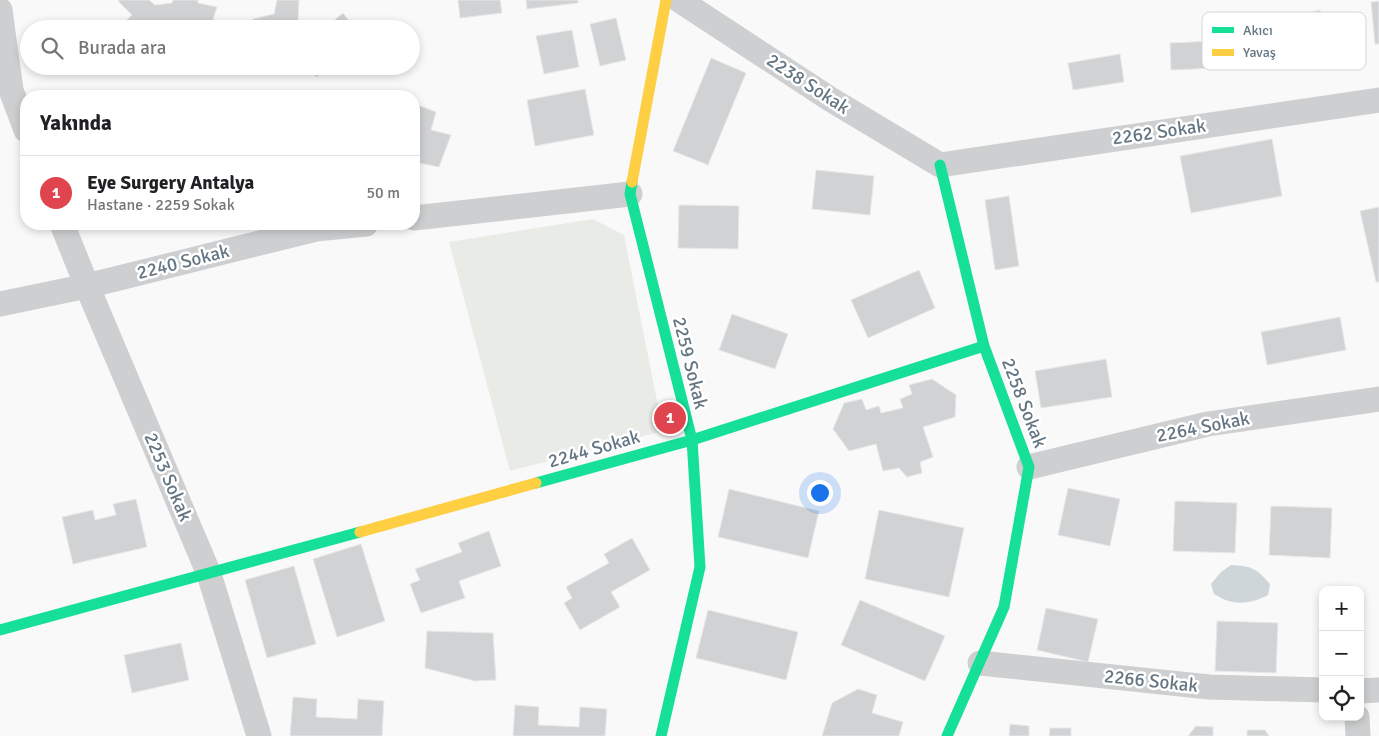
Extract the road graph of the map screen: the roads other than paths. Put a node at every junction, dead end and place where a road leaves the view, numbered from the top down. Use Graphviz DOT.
graph roads {
  1 [pos="666,0"];
  2 [pos="679,0"];
  3 [pos="0,10"];
  4 [pos="1379,100"];
  5 [pos="20,114"];
  6 [pos="940,165"];
  7 [pos="630,194"];
  8 [pos="420,217"];
  9 [pos="64,230"];
  10 [pos="312,230"];
  11 [pos="87,286"];
  12 [pos="0,304"];
  13 [pos="984,346"];
  14 [pos="1379,399"];
  15 [pos="692,440"];
  16 [pos="1029,467"];
  17 [pos="209,574"];
  18 [pos="0,630"];
  19 [pos="980,663"];
  20 [pos="1319,690"];
  21 [pos="1379,690"];
  22 [pos="1364,691"];
  23 [pos="1357,721"];
  24 [pos="258,736"];
  25 [pos="661,736"];
  26 [pos="947,736"];
  27 [pos="1358,736"];
  1 -- 7 [label="street, 2259 Sokak"];
  2 -- 6 [label="street, 2238 Sokak"];
  3 -- 5 [label="street"];
  4 -- 6 [label="street, 2262 Sokak"];
  6 -- 13 [label="street, 2258 Sokak"];
  7 -- 8 [label="street"];
  7 -- 15 [label="street, 2259 Sokak"];
  9 -- 11 [label="street, 2253 Sokak"];
  10 -- 11 [label="street, 2240 Sokak"];
  11 -- 12 [label="street, 2240 Sokak"];
  11 -- 17 [label="street, 2253 Sokak"];
  13 -- 15 [label="street, 2244 Sokak"];
  13 -- 16 [label="street, 2258 Sokak"];
  14 -- 16 [label="street, 2264 Sokak"];
  15 -- 17 [label="street, 2244 Sokak"];
  15 -- 25 [label="street, 2259 Sokak"];
  16 -- 19 [label="street, 2258 Sokak"];
  17 -- 18 [label="street, 2244 Sokak"];
  17 -- 24 [label="street, 2253 Sokak"];
  19 -- 20 [label="street, 2266 Sokak"];
  19 -- 26 [label="street, 2258 Sokak"];
  21 -- 22 [label="street"];
  23 -- 27 [label="street"];
}
